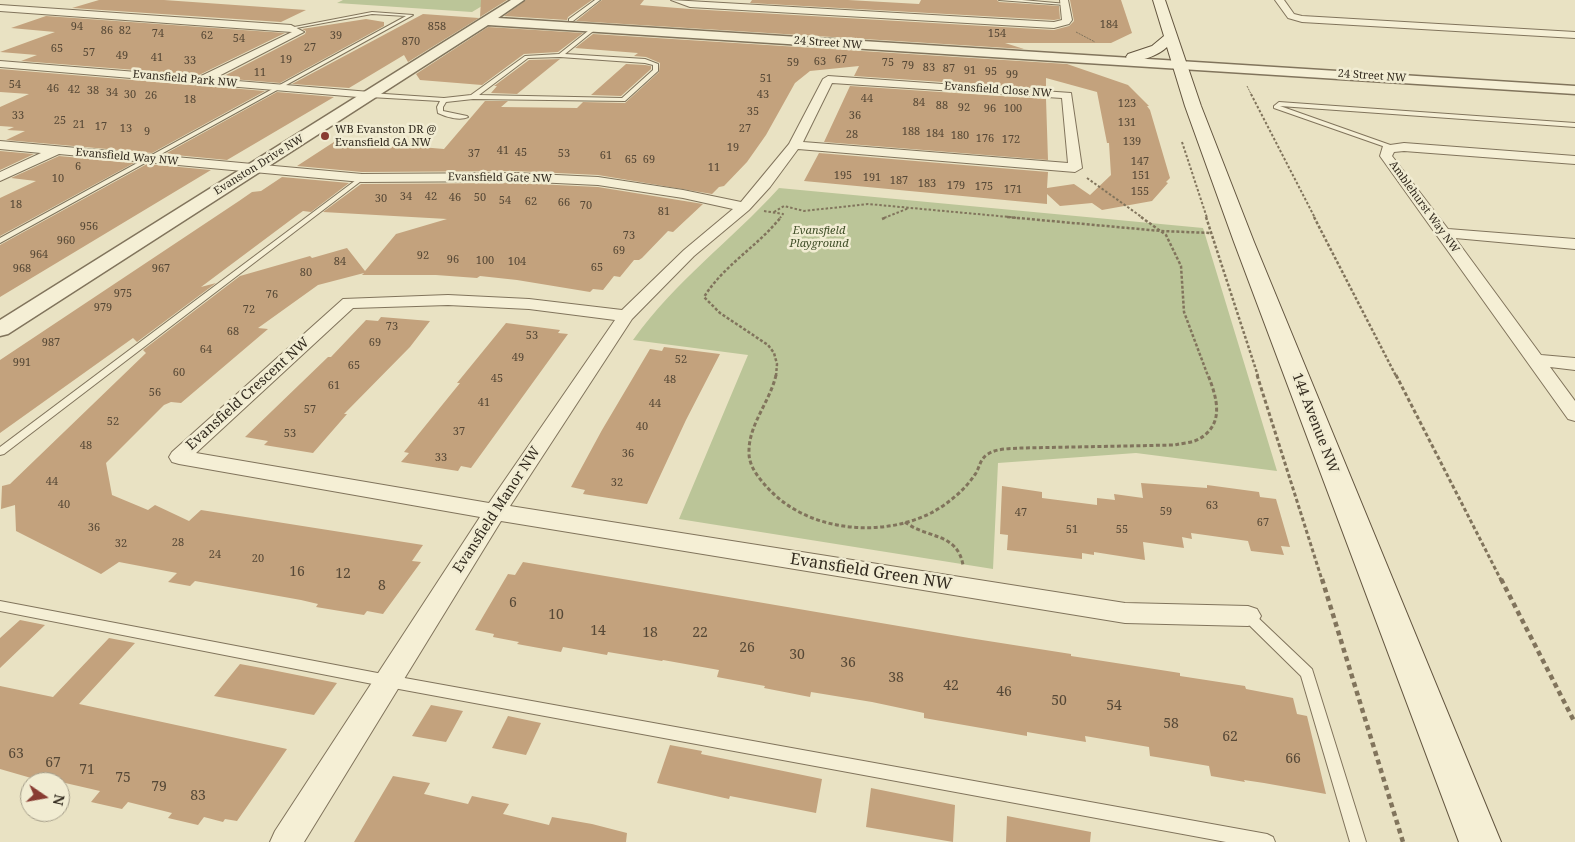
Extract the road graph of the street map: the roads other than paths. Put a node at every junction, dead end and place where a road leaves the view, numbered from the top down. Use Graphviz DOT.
graph roads {
  1 [pos="519,0"];
  2 [pos="598,0"];
  3 [pos="675,0"];
  4 [pos="1000,0"];
  5 [pos="1159,0"];
  6 [pos="1279,0"];
  7 [pos="1065,2"];
  8 [pos="0,8"];
  9 [pos="490,18"];
  10 [pos="571,20"];
  11 [pos="291,28"];
  12 [pos="595,28"];
  13 [pos="1575,35"];
  14 [pos="1173,54"];
  15 [pos="560,55"];
  16 [pos="1133,57"];
  17 [pos="0,64"];
  18 [pos="200,80"];
  19 [pos="280,87"];
  20 [pos="1575,90"];
  21 [pos="370,95"];
  22 [pos="473,96"];
  23 [pos="444,100"];
  24 [pos="465,117"];
  25 [pos="1575,125"];
  26 [pos="0,145"];
  27 [pos="795,145"];
  28 [pos="1394,148"];
  29 [pos="55,151"];
  30 [pos="149,159"];
  31 [pos="1575,160"];
  32 [pos="254,168"];
  33 [pos="0,177"];
  34 [pos="362,178"];
  35 [pos="744,207"];
  36 [pos="1443,233"];
  37 [pos="0,241"];
  38 [pos="1575,244"];
  39 [pos="626,316"];
  40 [pos="0,329"];
  41 [pos="1536,360"];
  42 [pos="1575,364"];
  43 [pos="1575,415"];
  44 [pos="0,452"];
  45 [pos="496,512"];
  46 [pos="0,606"];
  47 [pos="1248,616"];
  48 [pos="388,681"];
  49 [pos="286,842"];
  50 [pos="1267,842"];
  51 [pos="1358,842"];
  52 [pos="1480,842"];
  1 -- 9 [label="street, Evanston Drive NW"];
  2 -- 10 [label="lane"];
  3 -- 7 [label="street"];
  4 -- 7 [label="lane"];
  5 -- 14 [label="main road, 144 Avenue NW"];
  6 -- 13 [label="street"];
  8 -- 11 [label="street"];
  9 -- 10 [label="street, 24 Street NW"];
  9 -- 12 [label="street, 24 Street NW"];
  9 -- 21 [label="street, Evanston Drive NW"];
  10 -- 16 [label="street, 24 Street NW"];
  11 -- 18 [label="street"];
  11 -- 19 [label="lane"];
  12 -- 14 [label="street, 24 Street NW"];
  12 -- 15 [label="lane"];
  14 -- 16 [label="street, 24 Street NW"];
  14 -- 16 [label="main road"];
  14 -- 20 [label="street, 24 Street NW"];
  14 -- 52 [label="main road, 144 Avenue NW"];
  15 -- 22 [label="lane"];
  15 -- 22 [label="lane"];
  17 -- 18 [label="street, Evansfield Park NW"];
  18 -- 19 [label="street, Evansfield Park NW"];
  19 -- 21 [label="street, Evansfield Park NW"];
  19 -- 30 [label="lane"];
  21 -- 23 [label="lane"];
  21 -- 32 [label="street, Evanston Drive NW"];
  22 -- 23 [label="lane"];
  23 -- 24 [label="lane"];
  25 -- 28 [label="lane"];
  26 -- 29 [label="street, Evansfield Way NW"];
  27 -- 27 [label="street, Evansfield Close NW"];
  27 -- 35 [label="street, Evansfield Close NW"];
  28 -- 31 [label="street, Amblehurst Way NW"];
  28 -- 36 [label="street, Amblehurst Way NW"];
  29 -- 30 [label="street, Evansfield Way NW"];
  29 -- 33 [label="street"];
  30 -- 32 [label="street, Evansfield Way NW"];
  30 -- 37 [label="lane"];
  32 -- 34 [label="street, Evansfield Gate NW"];
  32 -- 40 [label="street, Evanston Drive NW"];
  34 -- 35 [label="street, Evansfield Gate NW"];
  34 -- 44 [label="lane"];
  35 -- 39 [label="street, Evansfield Manor NW"];
  36 -- 38 [label="street"];
  36 -- 41 [label="street, Amblehurst Way NW"];
  39 -- 45 [label="street, Evansfield Manor NW"];
  39 -- 45 [label="street, Evansfield Crescent NW"];
  41 -- 42 [label="street"];
  41 -- 43 [label="street, Amblehurst Way NW"];
  45 -- 47 [label="street, Evansfield Green NW"];
  45 -- 48 [label="street, Evansfield Manor NW"];
  46 -- 48 [label="lane"];
  47 -- 51 [label="lane"];
  48 -- 49 [label="street, Evansfield Manor NW"];
  48 -- 50 [label="lane"];
}
